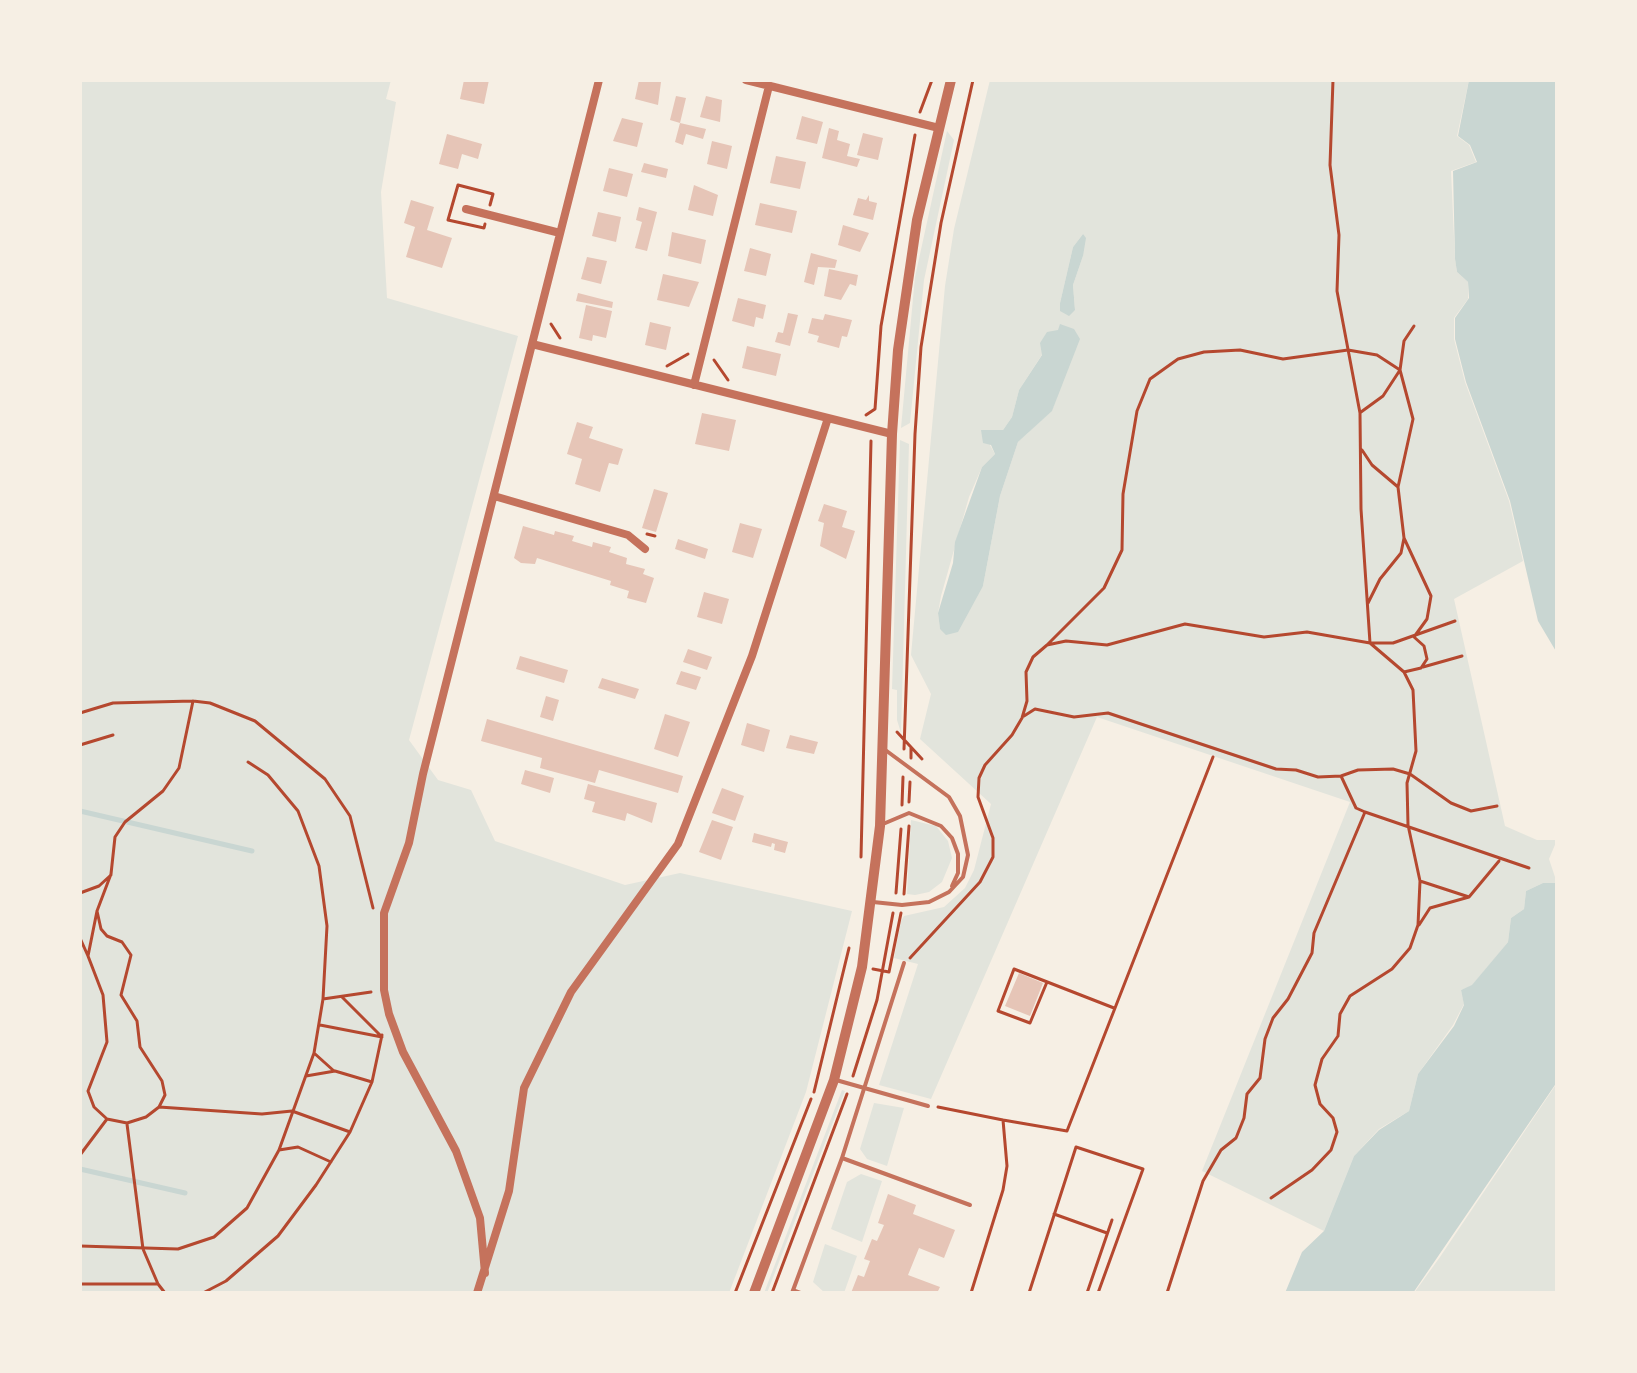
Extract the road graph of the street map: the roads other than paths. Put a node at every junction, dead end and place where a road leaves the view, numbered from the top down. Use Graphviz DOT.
graph roads {
  1 [pos="599,80"];
  2 [pos="746,80"];
  3 [pos="951,80"];
  4 [pos="769,86"];
  5 [pos="939,128"];
  6 [pos="466,209"];
  7 [pos="560,233"];
  8 [pos="532,344"];
  9 [pos="694,385"];
  10 [pos="828,418"];
  11 [pos="892,434"];
  12 [pos="494,496"];
  13 [pos="645,549"];
  14 [pos="882,748"];
  15 [pos="880,826"];
  16 [pos="949,892"];
  17 [pos="873,902"];
  18 [pos="904,963"];
  19 [pos="834,1080"];
  20 [pos="865,1089"];
  21 [pos="928,1106"];
  22 [pos="842,1158"];
  23 [pos="970,1205"];
  24 [pos="485,1273"];
  25 [pos="792,1291"];
  26 [pos="477,1293"];
  27 [pos="754,1293"];
  28 [pos="801,1293"];
  1 -- 7 [label="street"];
  2 -- 4 [label="street"];
  3 -- 5 [label="street"];
  4 -- 5 [label="street"];
  4 -- 9 [label="street"];
  5 -- 11 [label="street"];
  6 -- 7 [label="street"];
  7 -- 8 [label="street"];
  8 -- 9 [label="street"];
  8 -- 12 [label="street"];
  9 -- 10 [label="street"];
  10 -- 11 [label="street"];
  10 -- 24 [label="street"];
  11 -- 14 [label="street"];
  12 -- 13 [label="street"];
  12 -- 24 [label="street"];
  14 -- 15 [label="street"];
  14 -- 16 [label="lane"];
  15 -- 16 [label="lane"];
  15 -- 17 [label="street"];
  16 -- 17 [label="lane"];
  17 -- 19 [label="street"];
  18 -- 20 [label="lane"];
  19 -- 20 [label="lane"];
  19 -- 27 [label="street"];
  20 -- 21 [label="lane"];
  20 -- 22 [label="lane"];
  22 -- 23 [label="lane"];
  22 -- 25 [label="lane"];
  24 -- 26 [label="street"];
  25 -- 28 [label="lane"];
}
